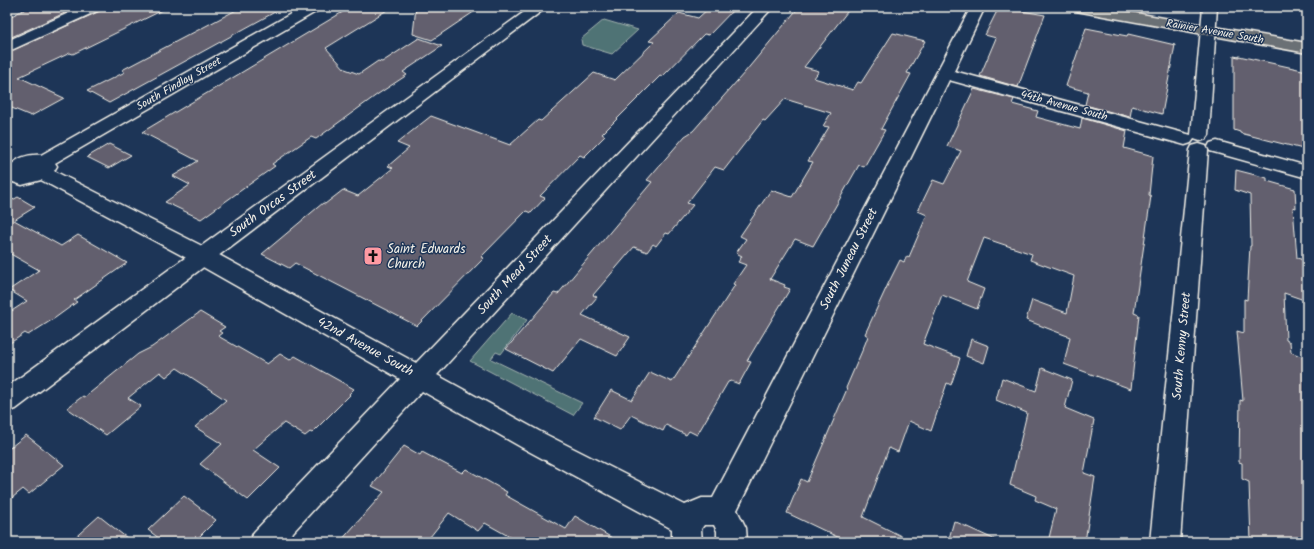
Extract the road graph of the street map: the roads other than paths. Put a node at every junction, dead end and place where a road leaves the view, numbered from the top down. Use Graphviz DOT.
graph roads {
  1 [pos="94,7"];
  2 [pos="314,7"];
  3 [pos="540,7"];
  4 [pos="766,7"];
  5 [pos="978,7"];
  6 [pos="1076,7"];
  7 [pos="1210,7"];
  8 [pos="1208,31"];
  9 [pos="7,47"];
  10 [pos="1307,48"];
  11 [pos="944,73"];
  12 [pos="1200,143"];
  13 [pos="23,168"];
  14 [pos="1307,172"];
  15 [pos="202,256"];
  16 [pos="419,378"];
  17 [pos="7,401"];
  18 [pos="721,511"];
  19 [pos="688,532"];
  20 [pos="264,542"];
  21 [pos="732,542"];
  22 [pos="1165,542"];
  1 -- 9 [label="street"];
  2 -- 13 [label="street, South Findlay Street"];
  3 -- 15 [label="street, South Orcas Street"];
  4 -- 16 [label="street, South Mead Street"];
  5 -- 11 [label="street, South Juneau Street"];
  6 -- 8 [label="main road, Rainier Avenue South"];
  7 -- 8 [label="street, South Kenny Street"];
  8 -- 10 [label="main road, Rainier Avenue South"];
  8 -- 12 [label="street, South Kenny Street"];
  11 -- 12 [label="street, 44th Avenue South"];
  11 -- 18 [label="street, South Juneau Street"];
  12 -- 14 [label="street, 44th Avenue South"];
  12 -- 22 [label="street, South Kenny Street"];
  13 -- 15 [label="street, 42nd Avenue South"];
  15 -- 16 [label="street, 42nd Avenue South"];
  15 -- 17 [label="street, South Orcas Street"];
  16 -- 19 [label="street, 42nd Avenue South"];
  16 -- 20 [label="street, South Mead Street"];
  18 -- 19 [label="street"];
  18 -- 21 [label="street"];
}
